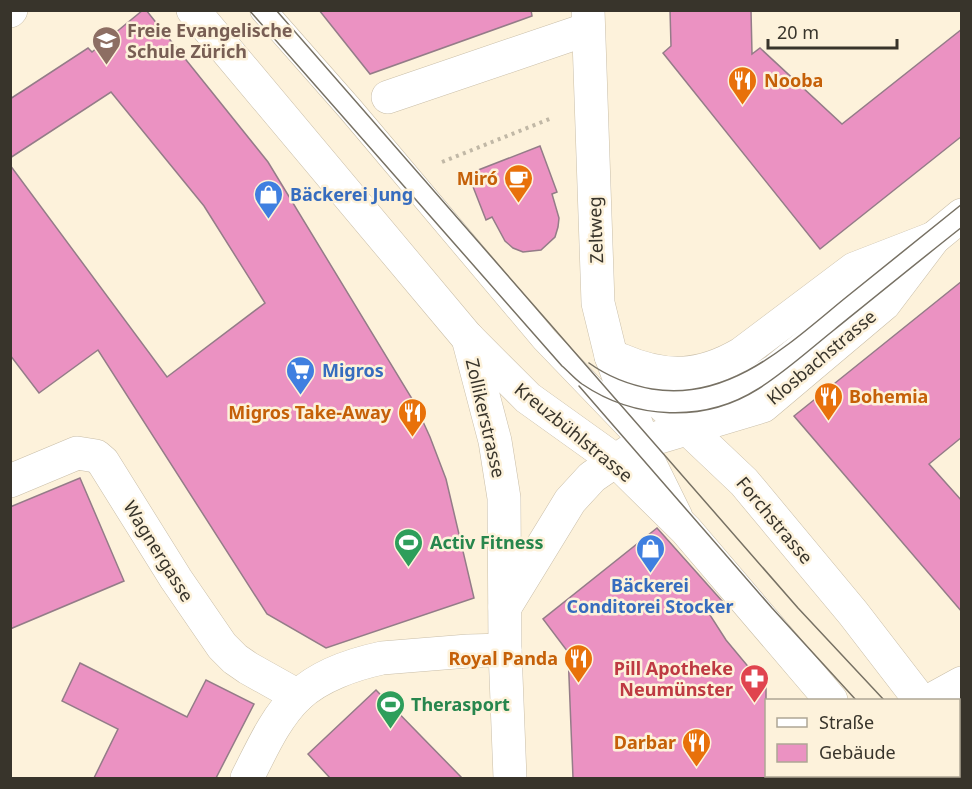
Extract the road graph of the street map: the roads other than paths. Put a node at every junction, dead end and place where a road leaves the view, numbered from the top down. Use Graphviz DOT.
graph roads {
  1 [pos="193,10"];
  2 [pos="263,10"];
  3 [pos="588,20"];
  4 [pos="388,97"];
  5 [pos="962,215"];
  6 [pos="934,238"];
  7 [pos="467,337"];
  8 [pos="611,356"];
  9 [pos="586,383"];
  10 [pos="626,395"];
  11 [pos="658,400"];
  12 [pos="689,428"];
  13 [pos="643,442"];
  14 [pos="616,461"];
  15 [pos="10,481"];
  16 [pos="686,530"];
  17 [pos="506,607"];
  18 [pos="505,650"];
  19 [pos="962,683"];
  20 [pos="298,696"];
  21 [pos="830,699"];
  22 [pos="919,699"];
  23 [pos="933,699"];
  24 [pos="247,778"];
  25 [pos="510,778"];
  1 -- 7 [label="street, Kreuzbühlstrasse"];
  2 -- 9 [label="lane, Kreuzbühlstrasse"];
  3 -- 4 [label="street"];
  3 -- 8 [label="street, Zeltweg"];
  5 -- 6 [label="street, Klosbachstrasse"];
  6 -- 8 [label="street, Klosbachstrasse"];
  6 -- 11 [label="lane"];
  6 -- 12 [label="street, Klosbachstrasse"];
  7 -- 14 [label="street, Kreuzbühlstrasse"];
  7 -- 17 [label="street, Zollikerstrasse"];
  8 -- 10 [label="street, Zeltweg"];
  8 -- 11 [label="street, Forchstrasse"];
  9 -- 10 [label="lane"];
  9 -- 13 [label="lane, Kreuzbühlstrasse"];
  10 -- 11 [label="lane"];
  10 -- 13 [label="street, Zeltweg"];
  11 -- 12 [label="street, Forchstrasse"];
  12 -- 13 [label="street, Klosbachstrasse"];
  12 -- 22 [label="street, Forchstrasse"];
  13 -- 14 [label="street, Zollikerstrasse"];
  13 -- 16 [label="lane, Kreuzbühlstrasse"];
  14 -- 16 [label="street, Kreuzbühlstrasse"];
  14 -- 17 [label="street, Zollikerstrasse"];
  15 -- 20 [label="street, Wagnergasse"];
  16 -- 21 [label="street"];
  17 -- 18 [label="street, Zollikerstrasse"];
  18 -- 20 [label="street"];
  18 -- 25 [label="street, Zollikerstrasse"];
  19 -- 23 [label="street"];
  20 -- 24 [label="street"];
}
